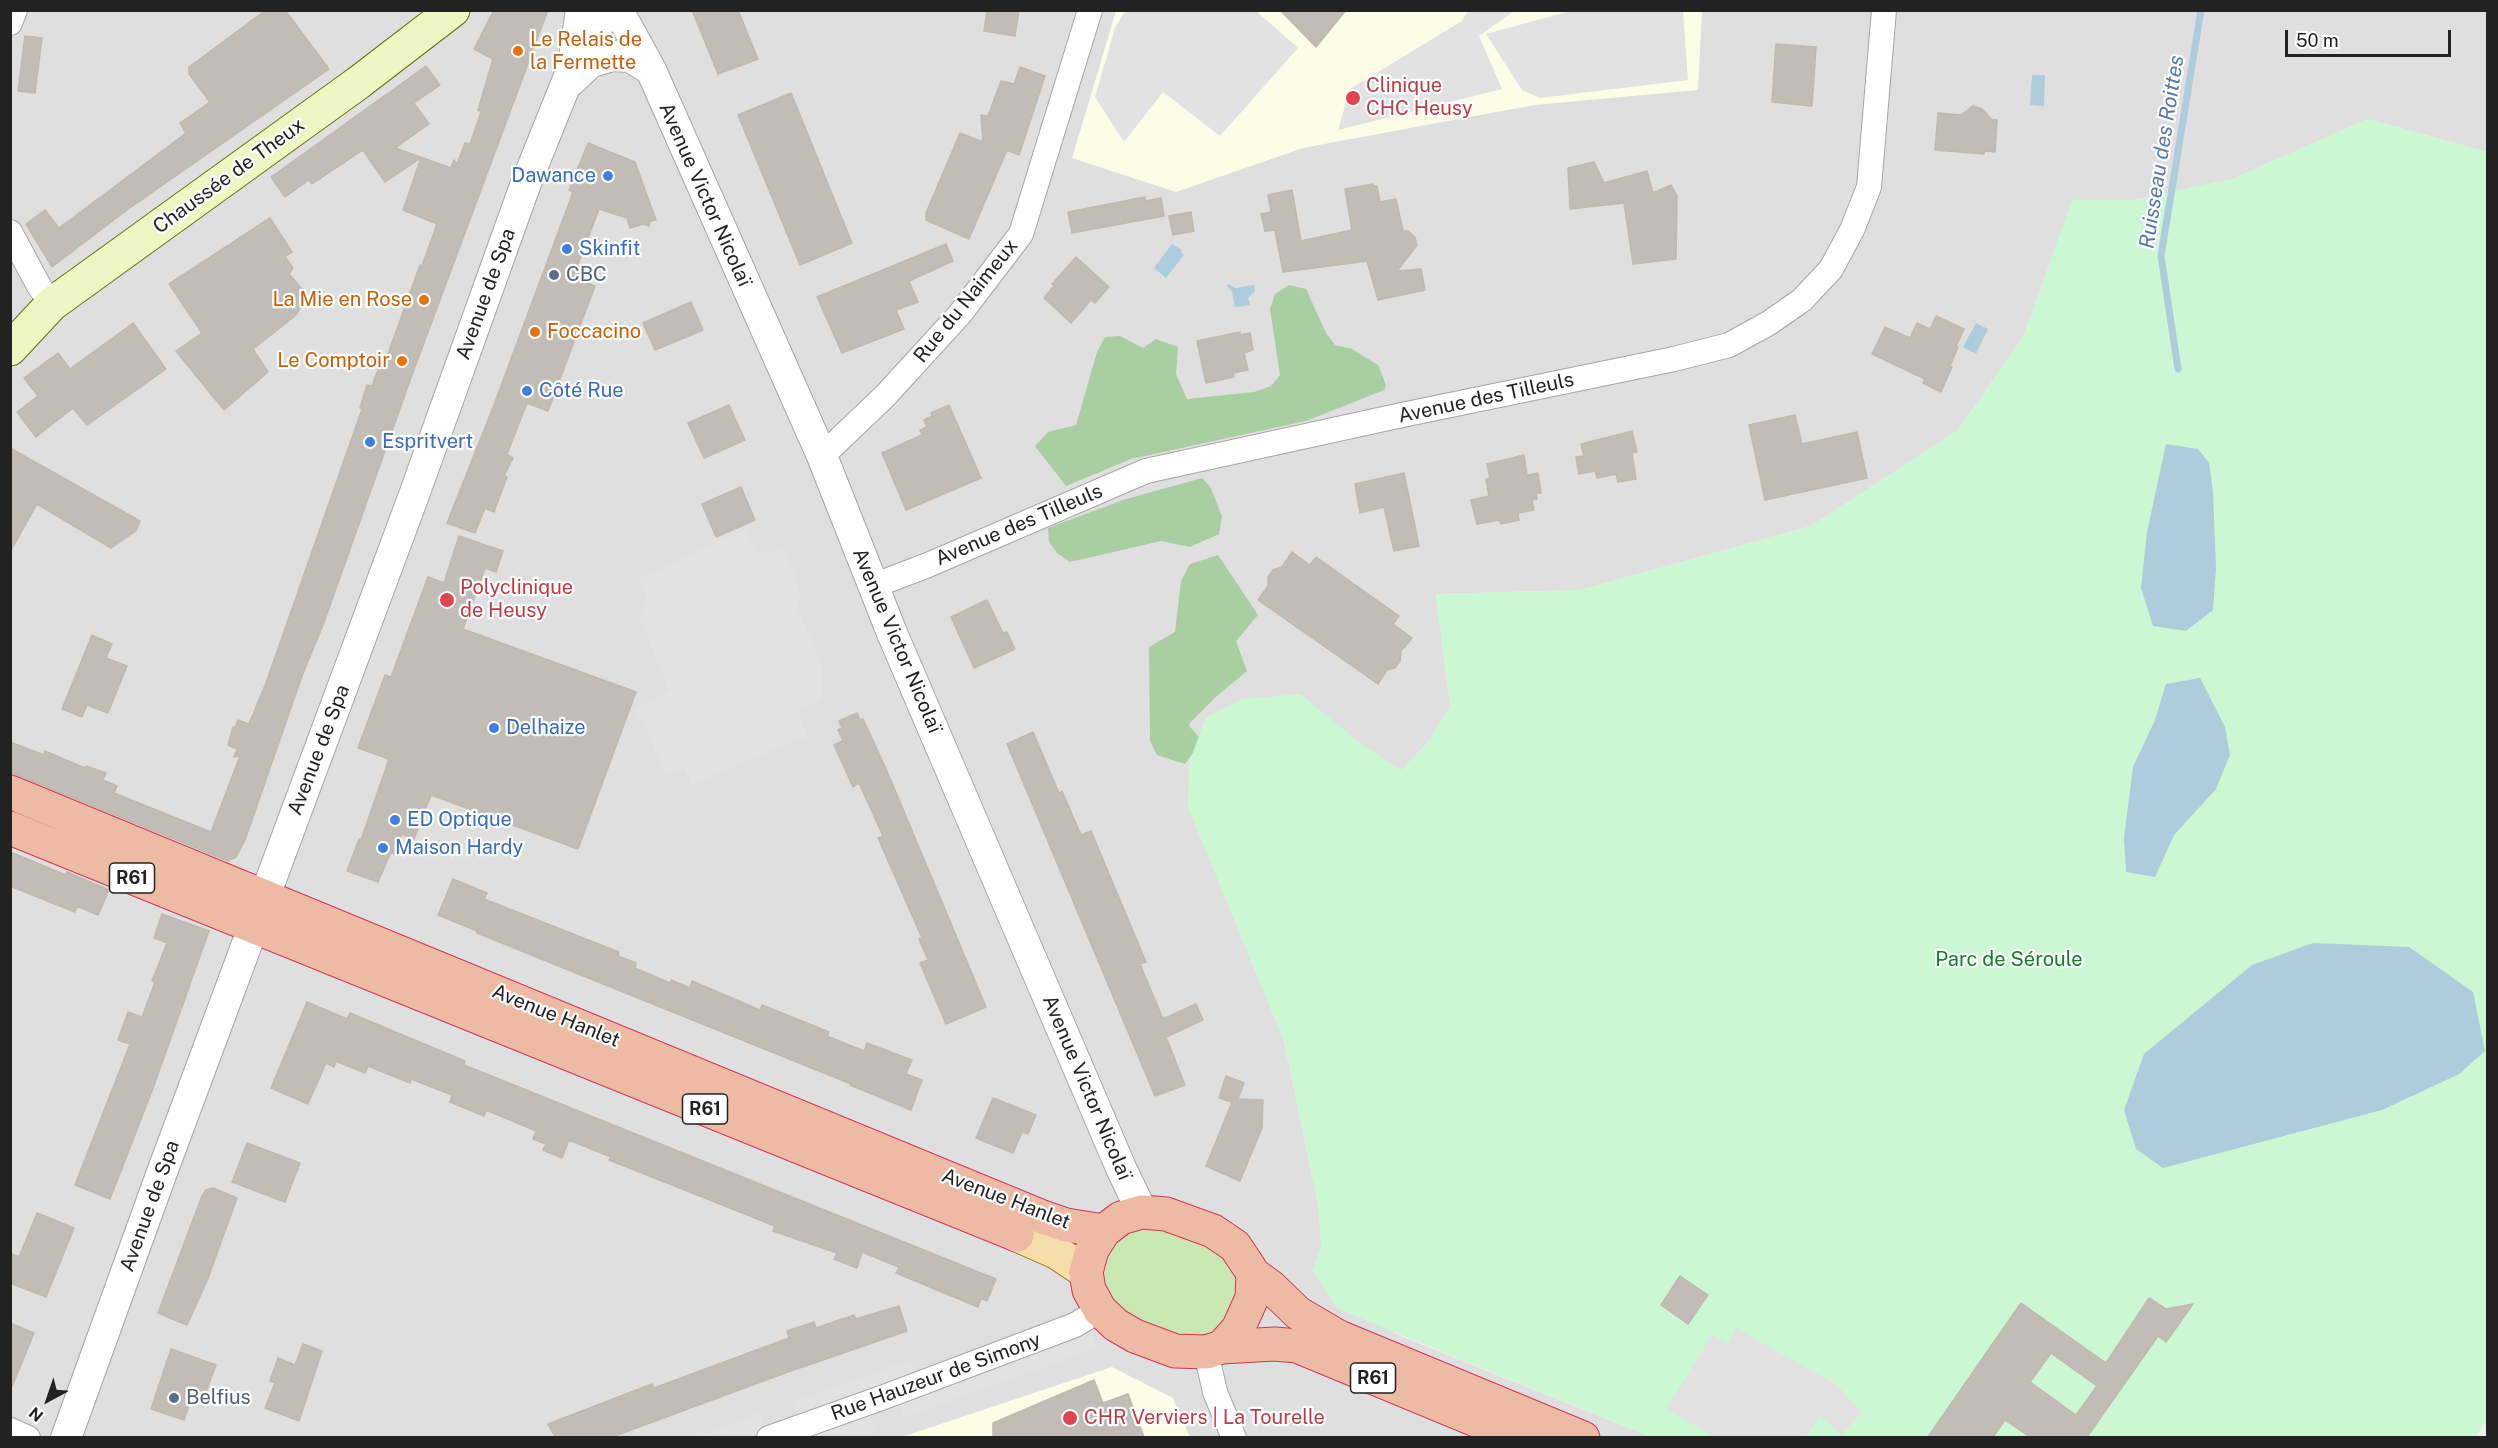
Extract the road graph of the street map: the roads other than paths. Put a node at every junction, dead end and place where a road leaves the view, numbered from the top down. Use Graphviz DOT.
graph roads {
  1 [pos="15,10"];
  2 [pos="453,10"];
  3 [pos="581,10"];
  4 [pos="608,10"];
  5 [pos="618,10"];
  6 [pos="641,10"];
  7 [pos="1090,10"];
  8 [pos="1884,10"];
  9 [pos="10,23"];
  10 [pos="574,64"];
  11 [pos="651,70"];
  12 [pos="559,95"];
  13 [pos="10,232"];
  14 [pos="52,304"];
  15 [pos="10,349"];
  16 [pos="822,456"];
  17 [pos="873,586"];
  18 [pos="10,792"];
  19 [pos="10,828"];
  20 [pos="265,896"];
  21 [pos="254,928"];
  22 [pos="1142,1212"];
  23 [pos="1104,1231"];
  24 [pos="1017,1234"];
  25 [pos="1086,1272"];
  26 [pos="1253,1274"];
  27 [pos="1100,1310"];
  28 [pos="1214,1349"];
  29 [pos="10,1430"];
  30 [pos="28,1437"];
  31 [pos="66,1437"];
  32 [pos="769,1437"];
  33 [pos="1234,1437"];
  34 [pos="1519,1437"];
  35 [pos="1583,1437"];
  1 -- 9 [label="street"];
  2 -- 14 [label="main road, Chaussée de Theux"];
  3 -- 10 [label="street, Avenue de Spa"];
  4 -- 10 [label="street, Avenue de Spa"];
  5 -- 11 [label="street"];
  6 -- 11 [label="street"];
  7 -- 16 [label="street, Rue du Naimeux"];
  8 -- 17 [label="street, Avenue des Tilleuls"];
  10 -- 12 [label="street, Avenue de Spa"];
  11 -- 12 [label="street"];
  11 -- 16 [label="street, Avenue Victor Nicolaï"];
  12 -- 20 [label="street, Avenue de Spa"];
  13 -- 14 [label="street"];
  14 -- 15 [label="main road, Chaussée de Theux"];
  16 -- 17 [label="street, Avenue Victor Nicolaï"];
  17 -- 22 [label="street, Avenue Victor Nicolaï"];
  18 -- 20 [label="highway, Avenue Hanlet / R61"];
  19 -- 21 [label="highway, Avenue Hanlet / R61"];
  20 -- 21 [label="street, Avenue de Spa"];
  20 -- 23 [label="highway, Avenue Hanlet / R61"];
  21 -- 24 [label="highway, Avenue Hanlet / R61"];
  21 -- 31 [label="street, Avenue de Spa"];
  22 -- 23 [label="highway, R61"];
  22 -- 26 [label="highway, R61"];
  23 -- 25 [label="highway"];
  24 -- 25 [label="main road, Avenue Hanlet / R61"];
  25 -- 27 [label="highway, R61"];
  26 -- 28 [label="highway"];
  26 -- 35 [label="highway, R61"];
  27 -- 28 [label="highway, R61"];
  27 -- 32 [label="street, Rue Hauzeur de Simony"];
  28 -- 33 [label="street"];
  28 -- 34 [label="highway, R61"];
  29 -- 30 [label="street"];
}
